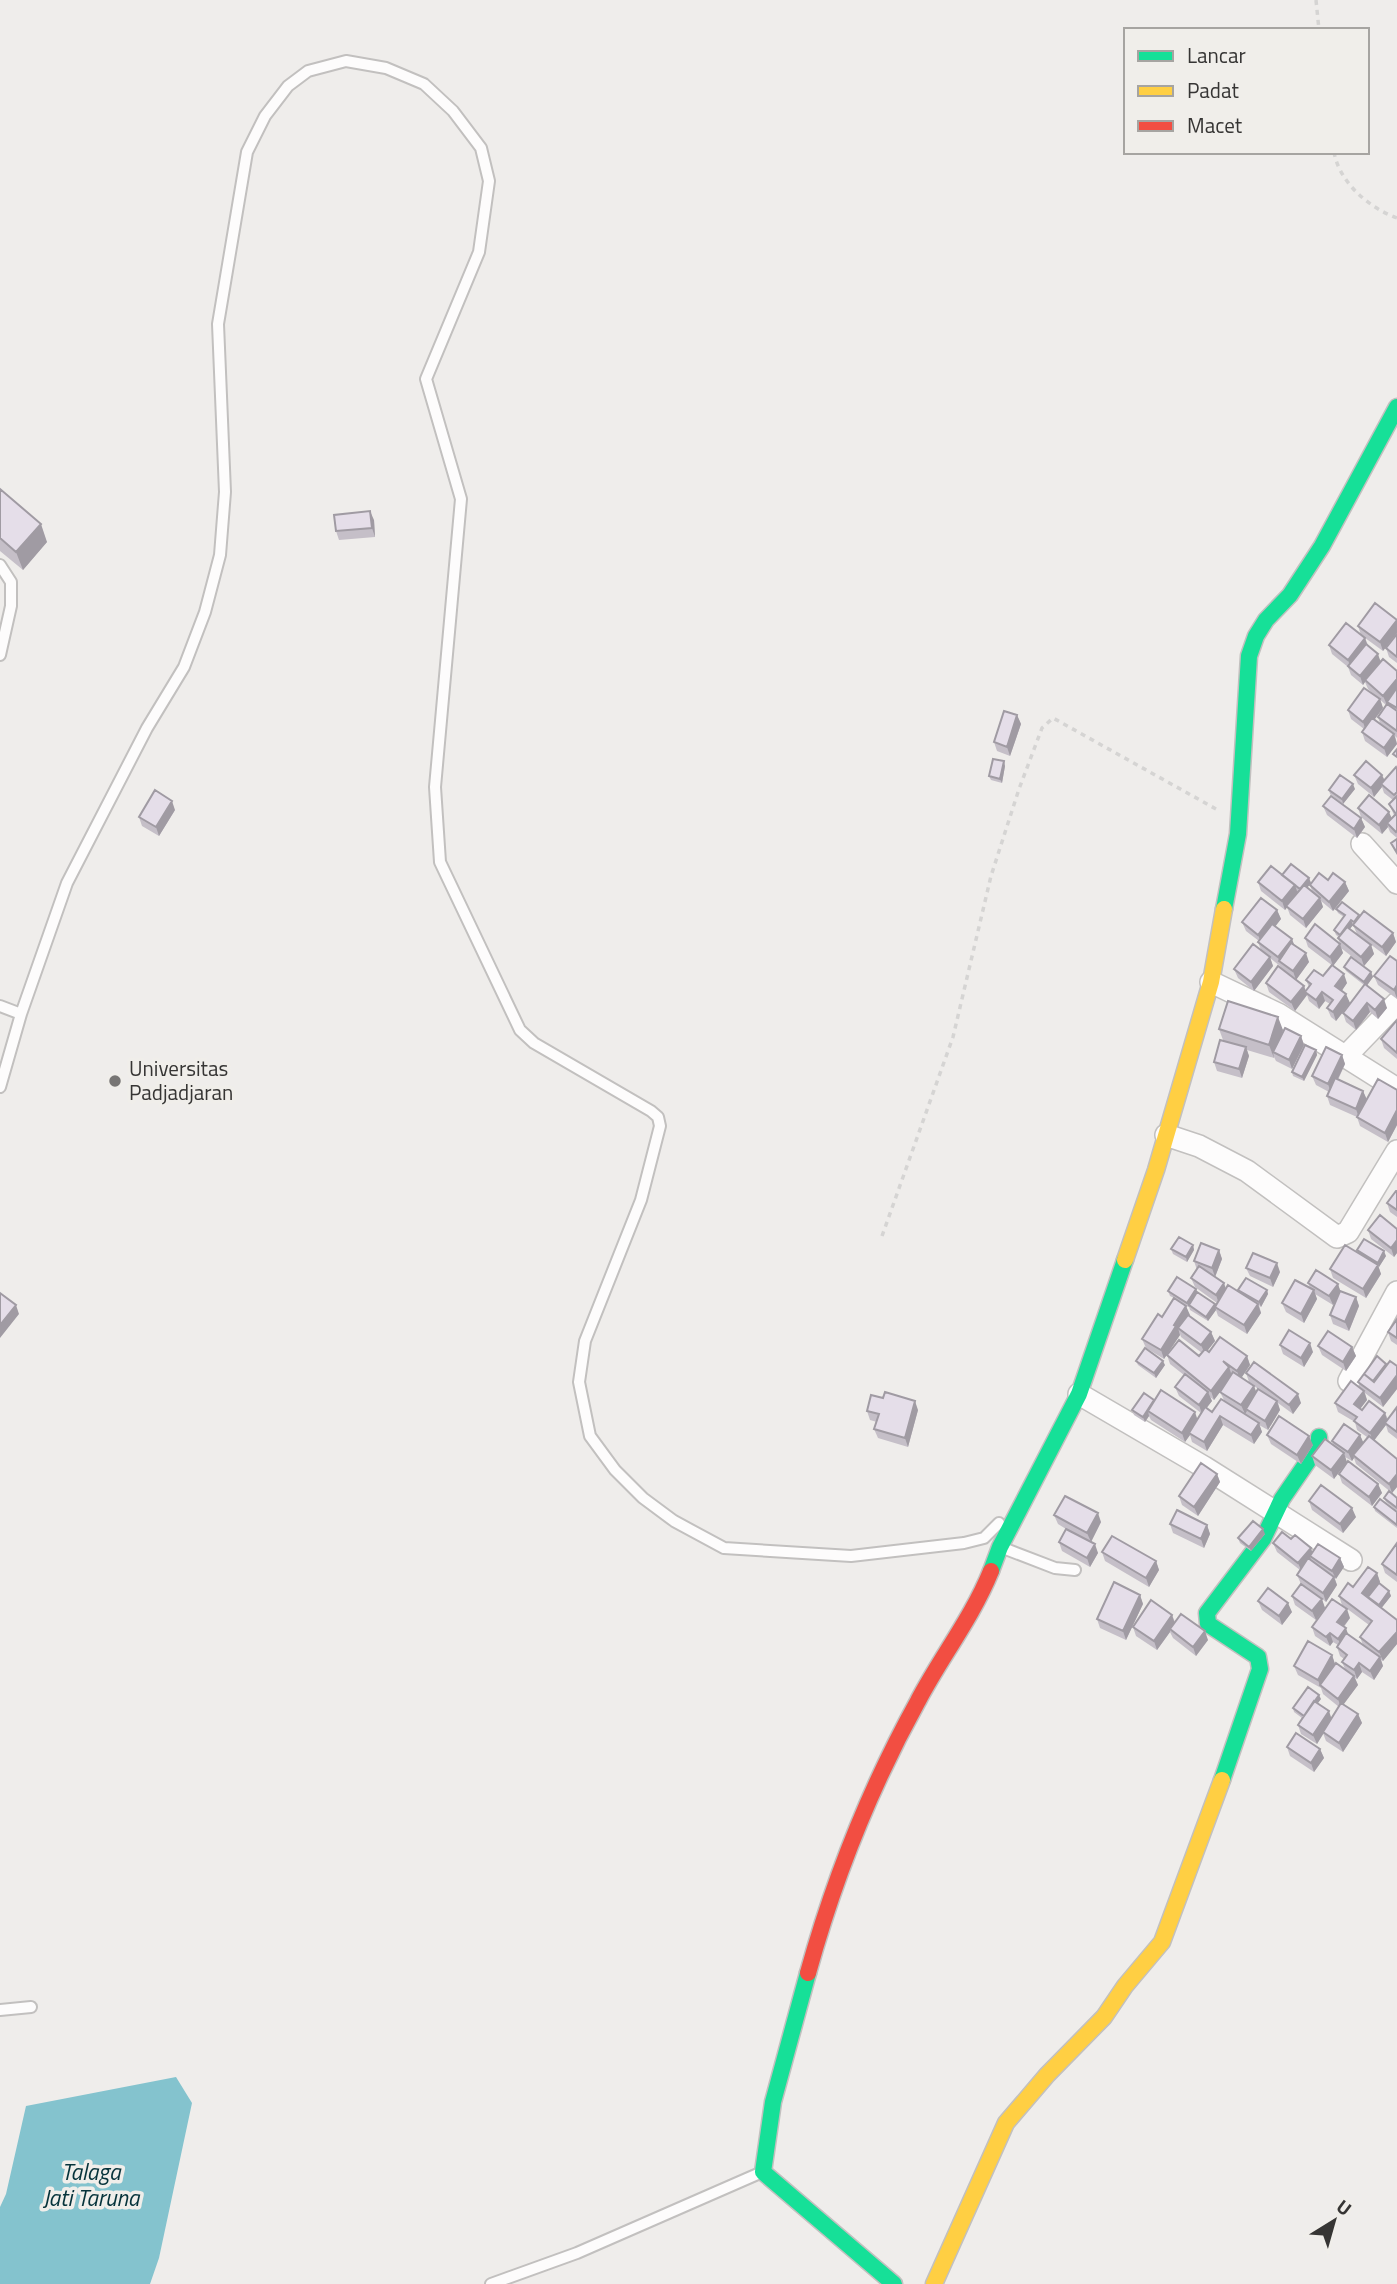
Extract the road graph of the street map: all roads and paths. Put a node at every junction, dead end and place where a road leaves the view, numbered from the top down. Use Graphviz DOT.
graph roads {
  1 [pos="1316,0"];
  2 [pos="1319,28"];
  3 [pos="1335,154"];
  4 [pos="1397,218"];
  5 [pos="1397,407"];
  6 [pos="1390,438"];
  7 [pos="0,565"];
  8 [pos="0,655"];
  9 [pos="1239,822"];
  10 [pos="1362,844"];
  11 [pos="1397,883"];
  12 [pos="1211,982"];
  13 [pos="1397,1003"];
  14 [pos="0,1006"];
  15 [pos="22,1014"];
  16 [pos="1346,1056"];
  17 [pos="0,1086"];
  18 [pos="1397,1089"];
  19 [pos="1166,1135"];
  20 [pos="1397,1151"];
  21 [pos="882,1236"];
  22 [pos="1397,1292"];
  23 [pos="1349,1381"];
  24 [pos="1079,1394"];
  25 [pos="1319,1437"];
  26 [pos="1045,1465"];
  27 [pos="1276,1514"];
  28 [pos="1000,1547"];
  29 [pos="1351,1560"];
  30 [pos="1075,1570"];
  31 [pos="31,2007"];
  32 [pos="0,2010"];
  33 [pos="763,2172"];
  34 [pos="937,2283"];
  35 [pos="491,2284"];
  36 [pos="894,2284"];
  1 -- 2 [label="path"];
  3 -- 4 [label="path"];
  5 -- 6 [label="street"];
  6 -- 9 [label="street"];
  7 -- 8 [label="lane"];
  9 -- 12 [label="street"];
  9 -- 21 [label="path"];
  10 -- 11 [label="street"];
  12 -- 16 [label="street"];
  12 -- 19 [label="street"];
  13 -- 16 [label="street"];
  14 -- 15 [label="lane"];
  15 -- 17 [label="lane"];
  15 -- 26 [label="lane"];
  16 -- 18 [label="street"];
  19 -- 20 [label="street"];
  19 -- 24 [label="street"];
  22 -- 23 [label="street"];
  24 -- 26 [label="street"];
  24 -- 27 [label="street"];
  25 -- 27 [label="street"];
  26 -- 28 [label="street"];
  27 -- 29 [label="street"];
  27 -- 34 [label="street"];
  28 -- 30 [label="lane"];
  28 -- 33 [label="street"];
  31 -- 32 [label="lane"];
  33 -- 35 [label="lane"];
  33 -- 36 [label="street"];
}
